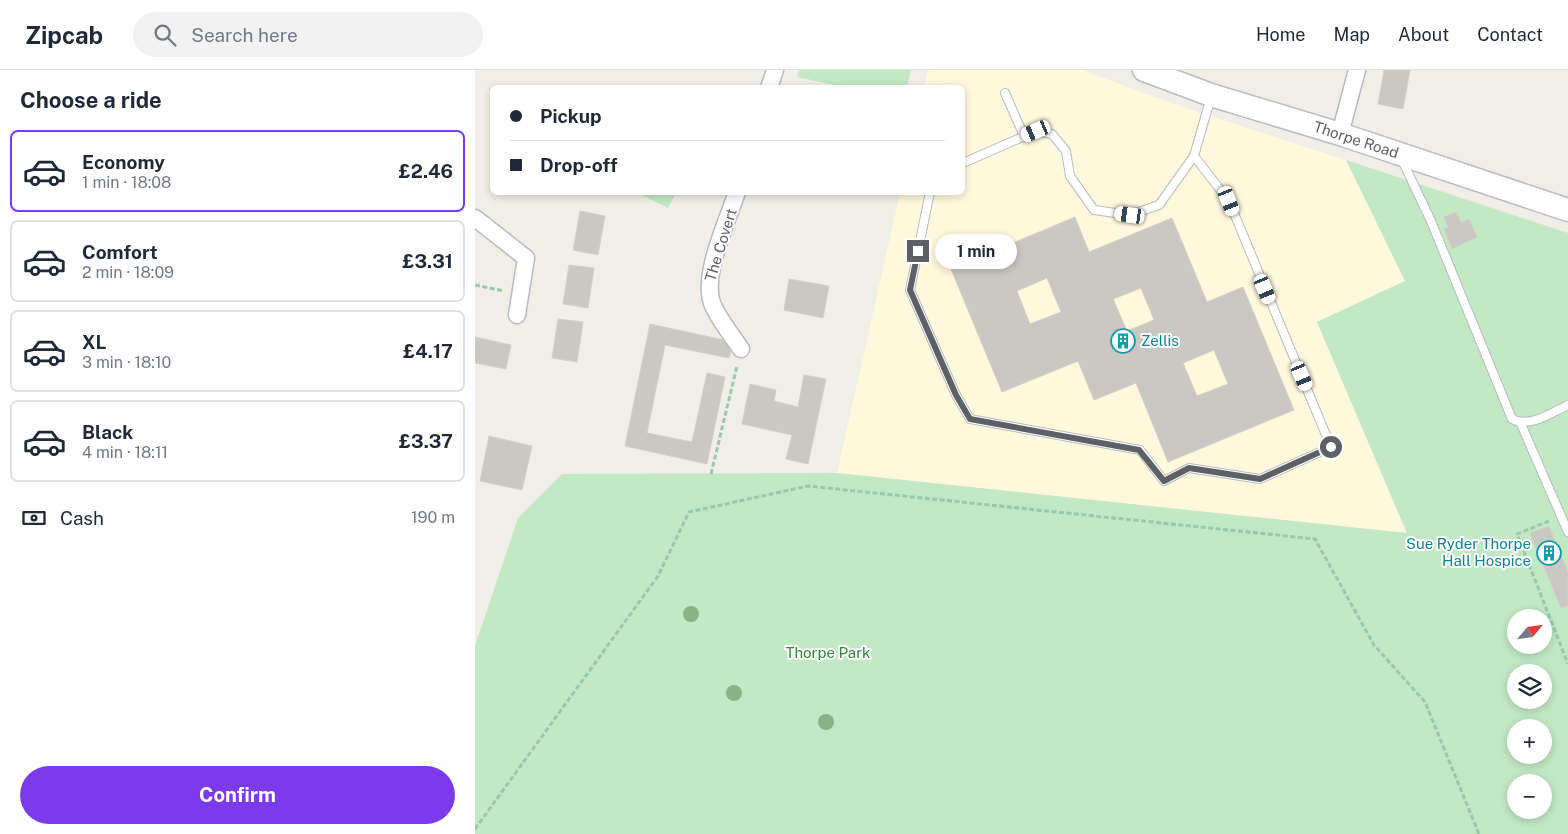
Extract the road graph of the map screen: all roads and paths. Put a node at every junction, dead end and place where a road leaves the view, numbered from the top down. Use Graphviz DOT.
graph roads {
  1 [pos="775,70"];
  2 [pos="1144,70"];
  3 [pos="1357,70"];
  4 [pos="770,85"];
  5 [pos="1005,93"];
  6 [pos="1211,95"];
  7 [pos="1340,134"];
  8 [pos="1024,136"];
  9 [pos="1399,153"];
  10 [pos="1194,156"];
  11 [pos="965,162"];
  12 [pos="736,195"];
  13 [pos="929,195"];
  14 [pos="1568,210"];
  15 [pos="475,218"];
  16 [pos="475,285"];
  17 [pos="521,294"];
  18 [pos="517,315"];
  19 [pos="741,349"];
  20 [pos="1568,405"];
  21 [pos="1521,424"];
  22 [pos="711,474"];
  23 [pos="1561,516"];
  24 [pos="1568,532"];
  25 [pos="1568,664"];
  26 [pos="475,829"];
  27 [pos="1479,834"];
  1 -- 4 [label="street"];
  2 -- 6 [label="street, Thorpe Road"];
  3 -- 7 [label="street"];
  5 -- 8 [label="lane"];
  6 -- 7 [label="street, Thorpe Road"];
  6 -- 10 [label="lane"];
  7 -- 9 [label="street, Thorpe Road"];
  8 -- 10 [label="lane"];
  8 -- 11 [label="lane"];
  9 -- 14 [label="street, Thorpe Road"];
  9 -- 21 [label="lane"];
  10 -- 13 [label="lane"];
  12 -- 19 [label="street, The Covert"];
  15 -- 17 [label="street"];
  16 -- 17 [label="path"];
  17 -- 18 [label="street"];
  19 -- 22 [label="path"];
  20 -- 21 [label="lane"];
  21 -- 23 [label="lane"];
  23 -- 24 [label="lane"];
  23 -- 25 [label="path"];
  26 -- 27 [label="path"];
}
